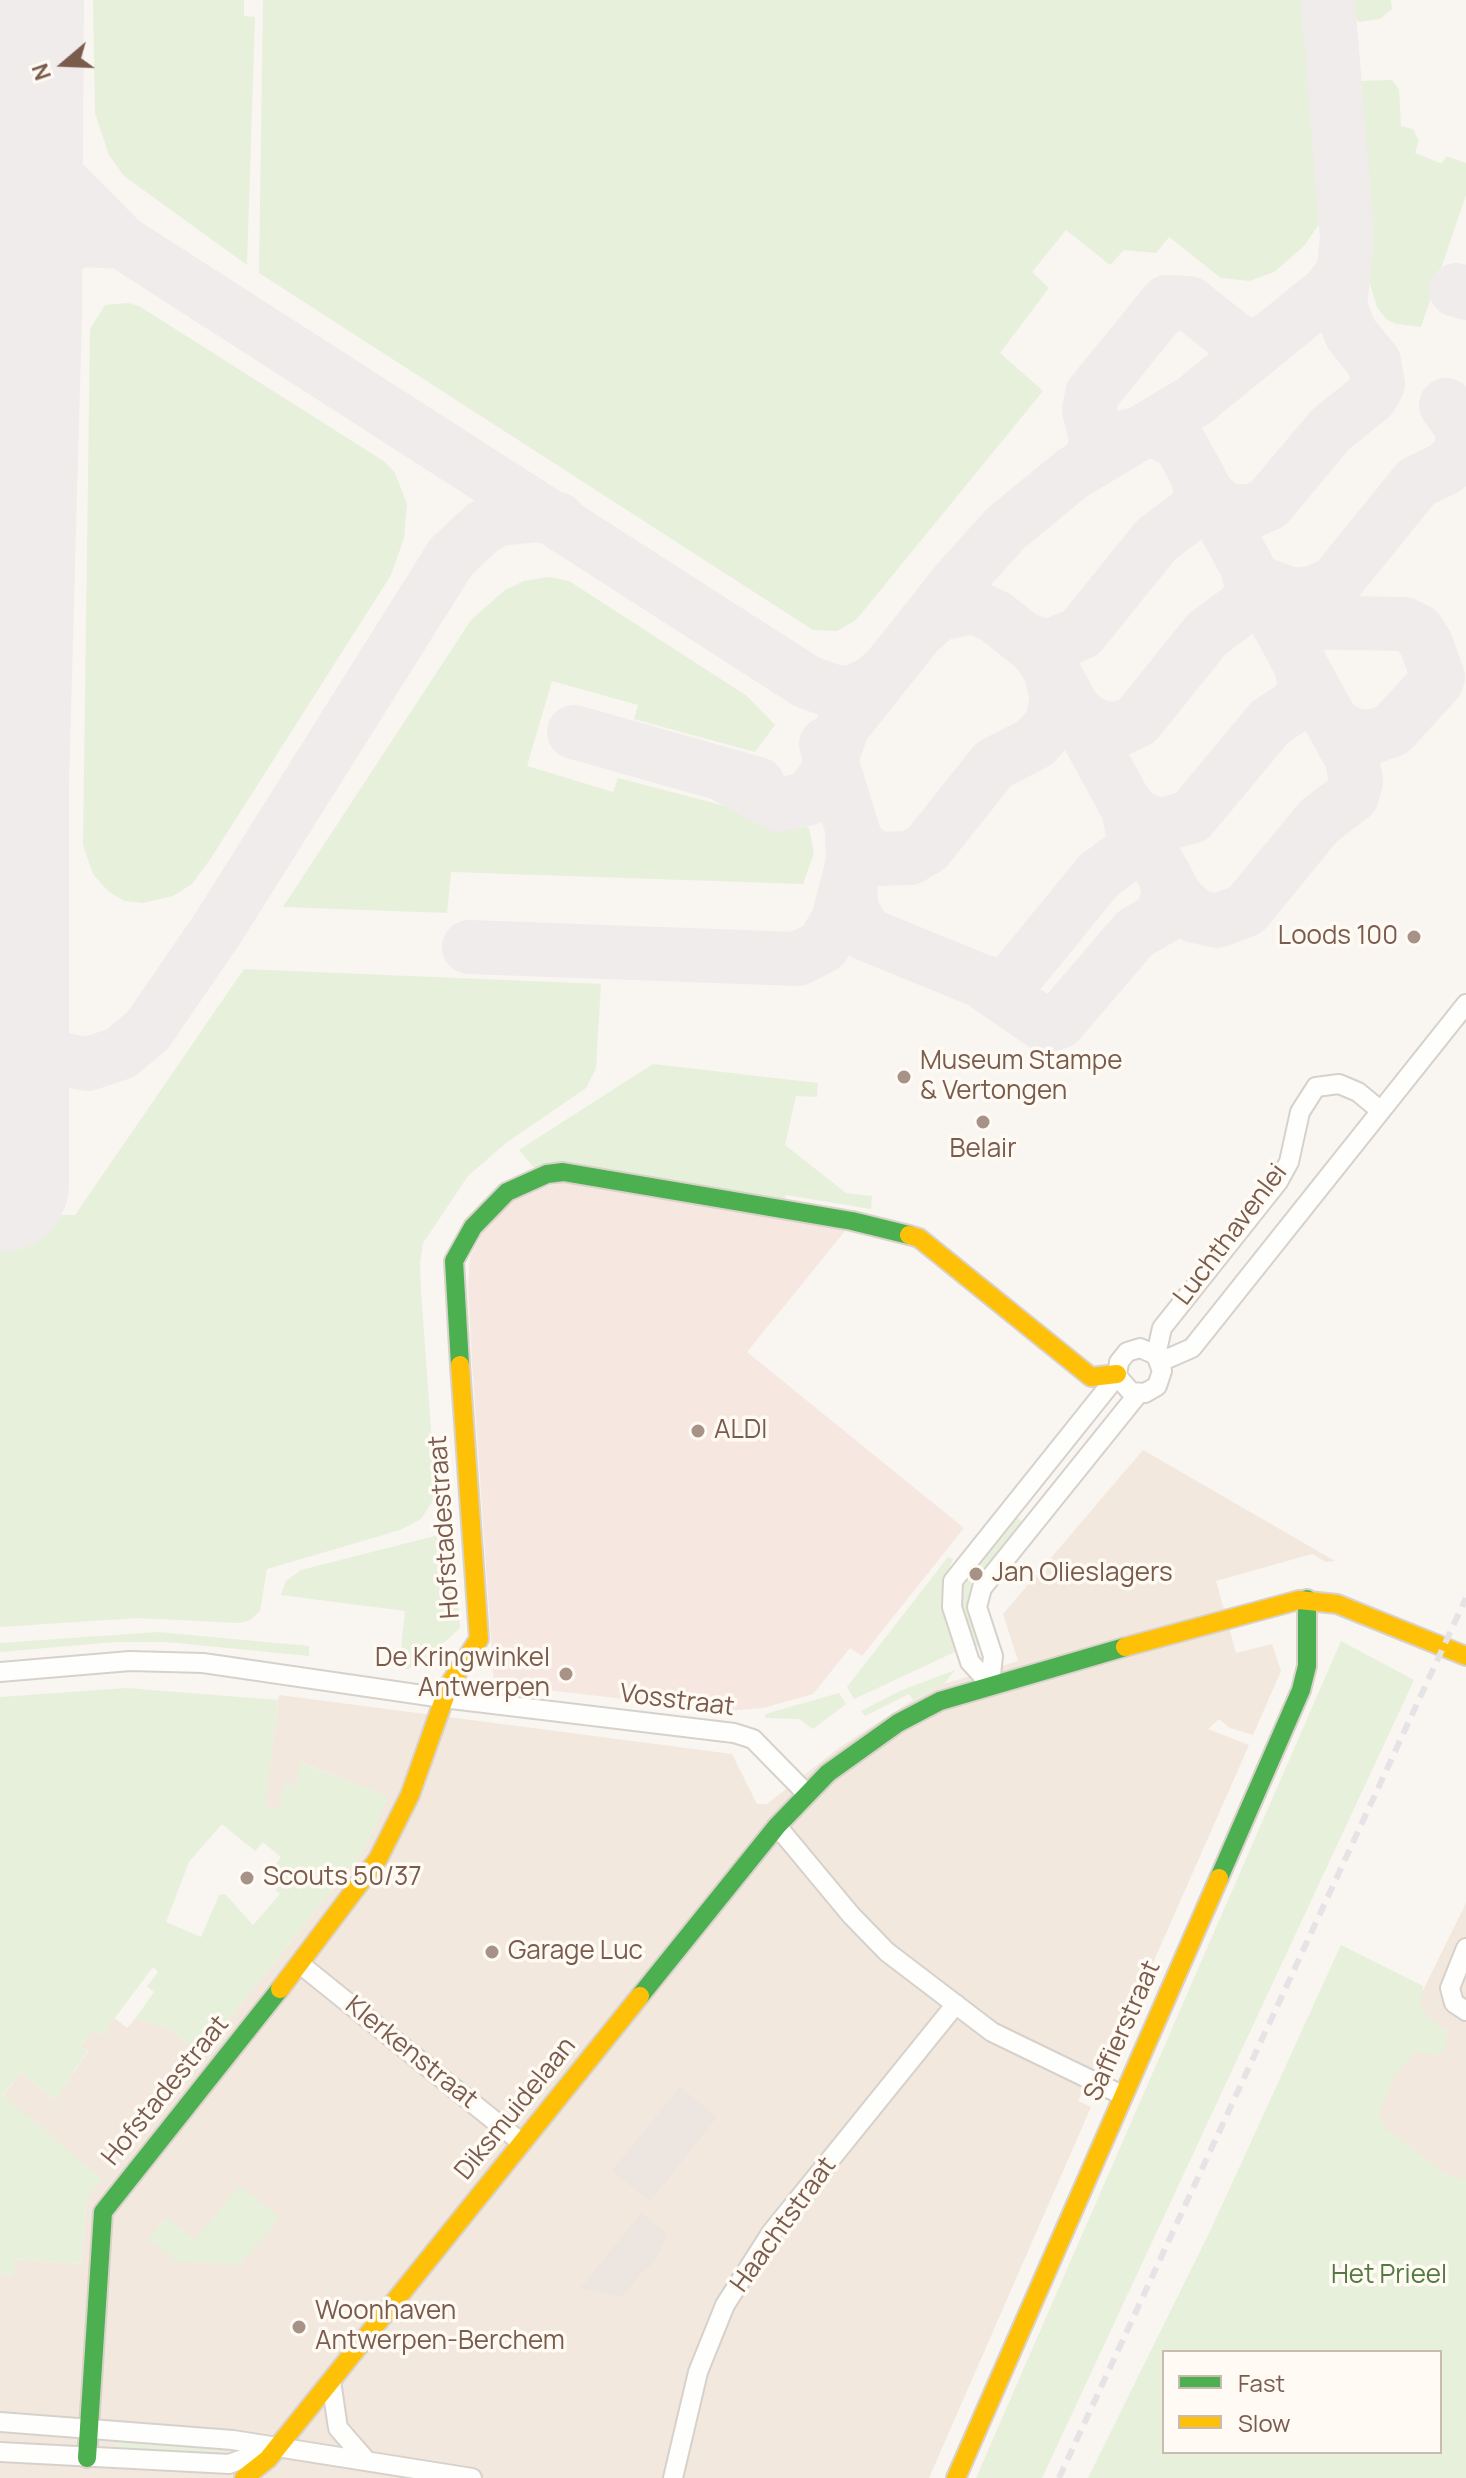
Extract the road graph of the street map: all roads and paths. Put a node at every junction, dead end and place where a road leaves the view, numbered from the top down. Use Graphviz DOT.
graph roads {
  1 [pos="1466,1004"];
  2 [pos="1381,1111"];
  3 [pos="1158,1359"];
  4 [pos="1117,1375"];
  5 [pos="1138,1394"];
  6 [pos="1020,1496"];
  7 [pos="1042,1514"];
  8 [pos="1307,1599"];
  9 [pos="1466,1656"];
  10 [pos="0,1672"];
  11 [pos="990,1684"];
  12 [pos="443,1698"];
  13 [pos="806,1793"];
  14 [pos="777,1826"];
  15 [pos="1466,1948"];
  16 [pos="300,1964"];
  17 [pos="956,2004"];
  18 [pos="1466,2011"];
  19 [pos="1122,2095"];
  20 [pos="522,2143"];
  21 [pos="331,2381"];
  22 [pos="0,2422"];
  23 [pos="89,2428"];
  24 [pos="0,2452"];
  25 [pos="273,2453"];
  26 [pos="87,2458"];
  27 [pos="365,2459"];
  28 [pos="166,2460"];
  29 [pos="195,2478"];
  30 [pos="244,2478"];
  31 [pos="260,2478"];
  32 [pos="472,2478"];
  33 [pos="673,2478"];
  34 [pos="956,2478"];
  1 -- 2 [label="street, Luchthavenlei"];
  2 -- 3 [label="street, Luchthavenlei"];
  2 -- 3 [label="street, Luchthavenlei"];
  3 -- 4 [label="street"];
  3 -- 5 [label="street, Luchthavenlei"];
  4 -- 5 [label="street"];
  4 -- 6 [label="street"];
  4 -- 12 [label="street, Hofstadestraat"];
  5 -- 7 [label="street, Luchthavenlei"];
  6 -- 7 [label="street"];
  6 -- 11 [label="street"];
  7 -- 11 [label="street, Luchthavenlei"];
  8 -- 9 [label="street"];
  8 -- 11 [label="street"];
  8 -- 19 [label="street, Saffierstraat"];
  10 -- 12 [label="street, Vosstraat"];
  11 -- 13 [label="street"];
  12 -- 13 [label="street, Vosstraat"];
  12 -- 16 [label="street, Hofstadestraat"];
  13 -- 14 [label="street, Diksmuidelaan"];
  14 -- 17 [label="street"];
  14 -- 20 [label="street, Diksmuidelaan"];
  15 -- 18 [label="street"];
  16 -- 20 [label="street, Klerkenstraat"];
  16 -- 23 [label="street, Hofstadestraat"];
  17 -- 19 [label="street"];
  17 -- 33 [label="street, Haachtstraat"];
  19 -- 34 [label="street, Saffierstraat"];
  20 -- 21 [label="street, Diksmuidelaan"];
  21 -- 25 [label="street, Diksmuidelaan"];
  21 -- 27 [label="street"];
  22 -- 23 [label="street"];
  23 -- 25 [label="street"];
  23 -- 26 [label="street, Hofstadestraat"];
  24 -- 26 [label="street"];
  25 -- 27 [label="street"];
  25 -- 28 [label="street"];
  25 -- 30 [label="street, Diksmuidelaan"];
  25 -- 31 [label="street, Diksmuidelaan"];
  26 -- 28 [label="street"];
  27 -- 32 [label="street"];
  28 -- 29 [label="street"];
}
